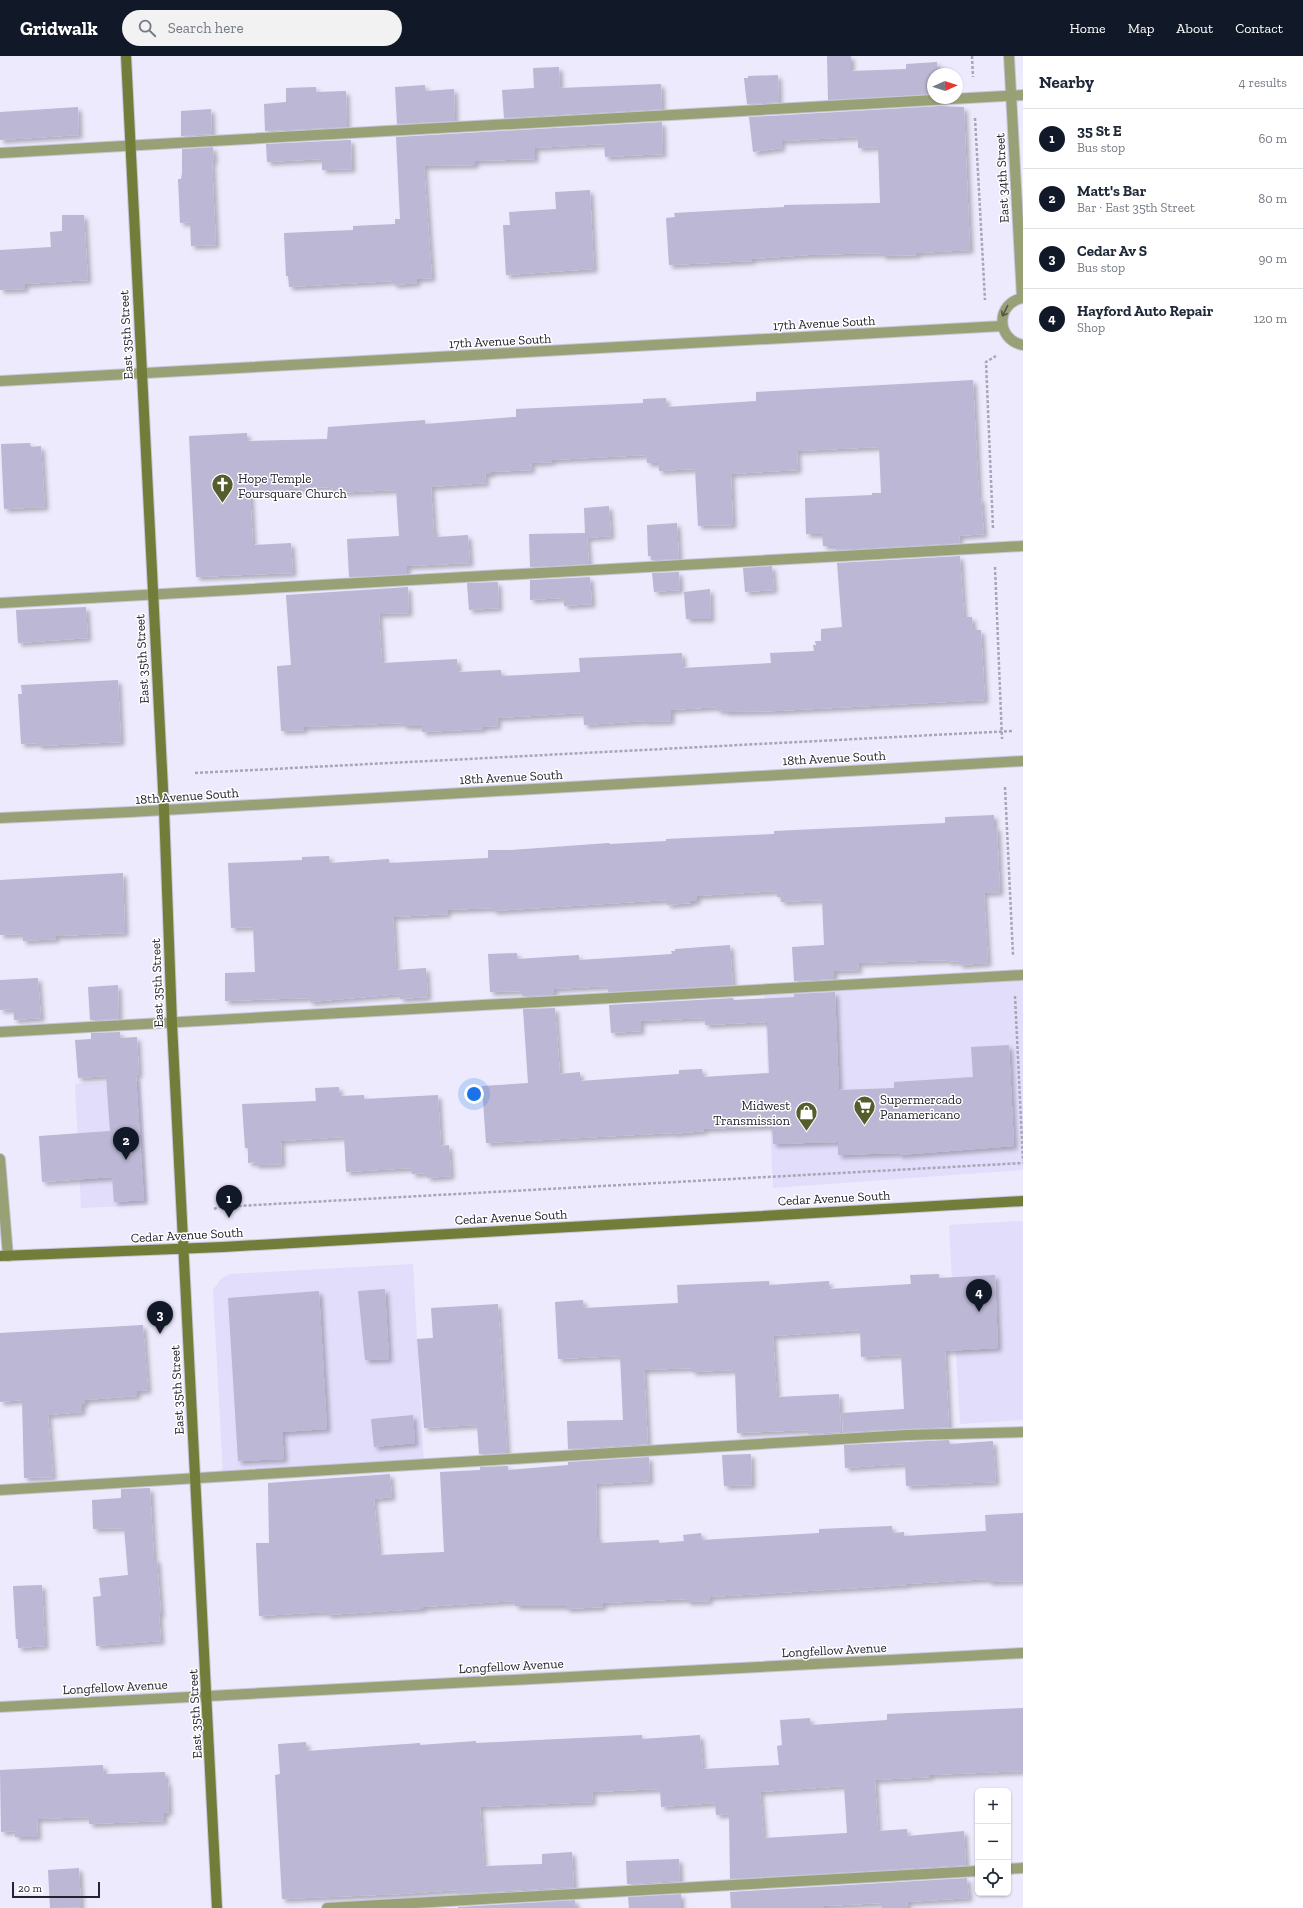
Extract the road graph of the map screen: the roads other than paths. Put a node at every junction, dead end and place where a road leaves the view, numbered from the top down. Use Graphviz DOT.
graph roads {
  1 [pos="126,56"];
  2 [pos="1009,56"];
  3 [pos="1023,95"];
  4 [pos="1011,96"];
  5 [pos="130,145"];
  6 [pos="0,153"];
  7 [pos="1022,298"];
  8 [pos="1002,326"];
  9 [pos="1023,345"];
  10 [pos="141,374"];
  11 [pos="0,381"];
  12 [pos="1023,546"];
  13 [pos="152,595"];
  14 [pos="0,603"];
  15 [pos="1023,761"];
  16 [pos="164,809"];
  17 [pos="0,818"];
  18 [pos="1023,976"];
  19 [pos="172,1024"];
  20 [pos="0,1032"];
  21 [pos="0,1158"];
  22 [pos="1023,1201"];
  23 [pos="183,1249"];
  24 [pos="4,1256"];
  25 [pos="1023,1432"];
  26 [pos="195,1479"];
  27 [pos="0,1490"];
  28 [pos="1023,1653"];
  29 [pos="207,1695"];
  30 [pos="0,1707"];
  31 [pos="1023,1868"];
  32 [pos="1011,1869"];
  33 [pos="975,1871"];
  34 [pos="217,1908"];
  35 [pos="327,1908"];
  1 -- 5 [label="street, East 35th Street"];
  2 -- 4 [label="street, East 34th Street"];
  3 -- 4 [label="street"];
  4 -- 5 [label="street"];
  4 -- 7 [label="street, East 34th Street"];
  5 -- 6 [label="street"];
  5 -- 10 [label="street, East 35th Street"];
  7 -- 8 [label="street, one-way"];
  8 -- 9 [label="street"];
  8 -- 10 [label="street, 17th Avenue South"];
  10 -- 11 [label="street, 17th Avenue South"];
  10 -- 13 [label="street, East 35th Street"];
  12 -- 13 [label="street"];
  13 -- 14 [label="street"];
  13 -- 16 [label="street, East 35th Street"];
  15 -- 16 [label="street, 18th Avenue South"];
  16 -- 17 [label="street, 18th Avenue South"];
  16 -- 19 [label="street, East 35th Street"];
  18 -- 19 [label="street"];
  19 -- 20 [label="street"];
  19 -- 23 [label="street, East 35th Street"];
  21 -- 24 [label="street"];
  22 -- 23 [label="street, Cedar Avenue South"];
  23 -- 24 [label="street, Cedar Avenue South"];
  23 -- 26 [label="street, East 35th Street"];
  25 -- 26 [label="street"];
  26 -- 27 [label="street"];
  26 -- 29 [label="street, East 35th Street"];
  28 -- 29 [label="street, Longfellow Avenue"];
  29 -- 30 [label="street, Longfellow Avenue"];
  29 -- 34 [label="street, East 35th Street"];
  31 -- 32 [label="street"];
  33 -- 35 [label="street"];
}
